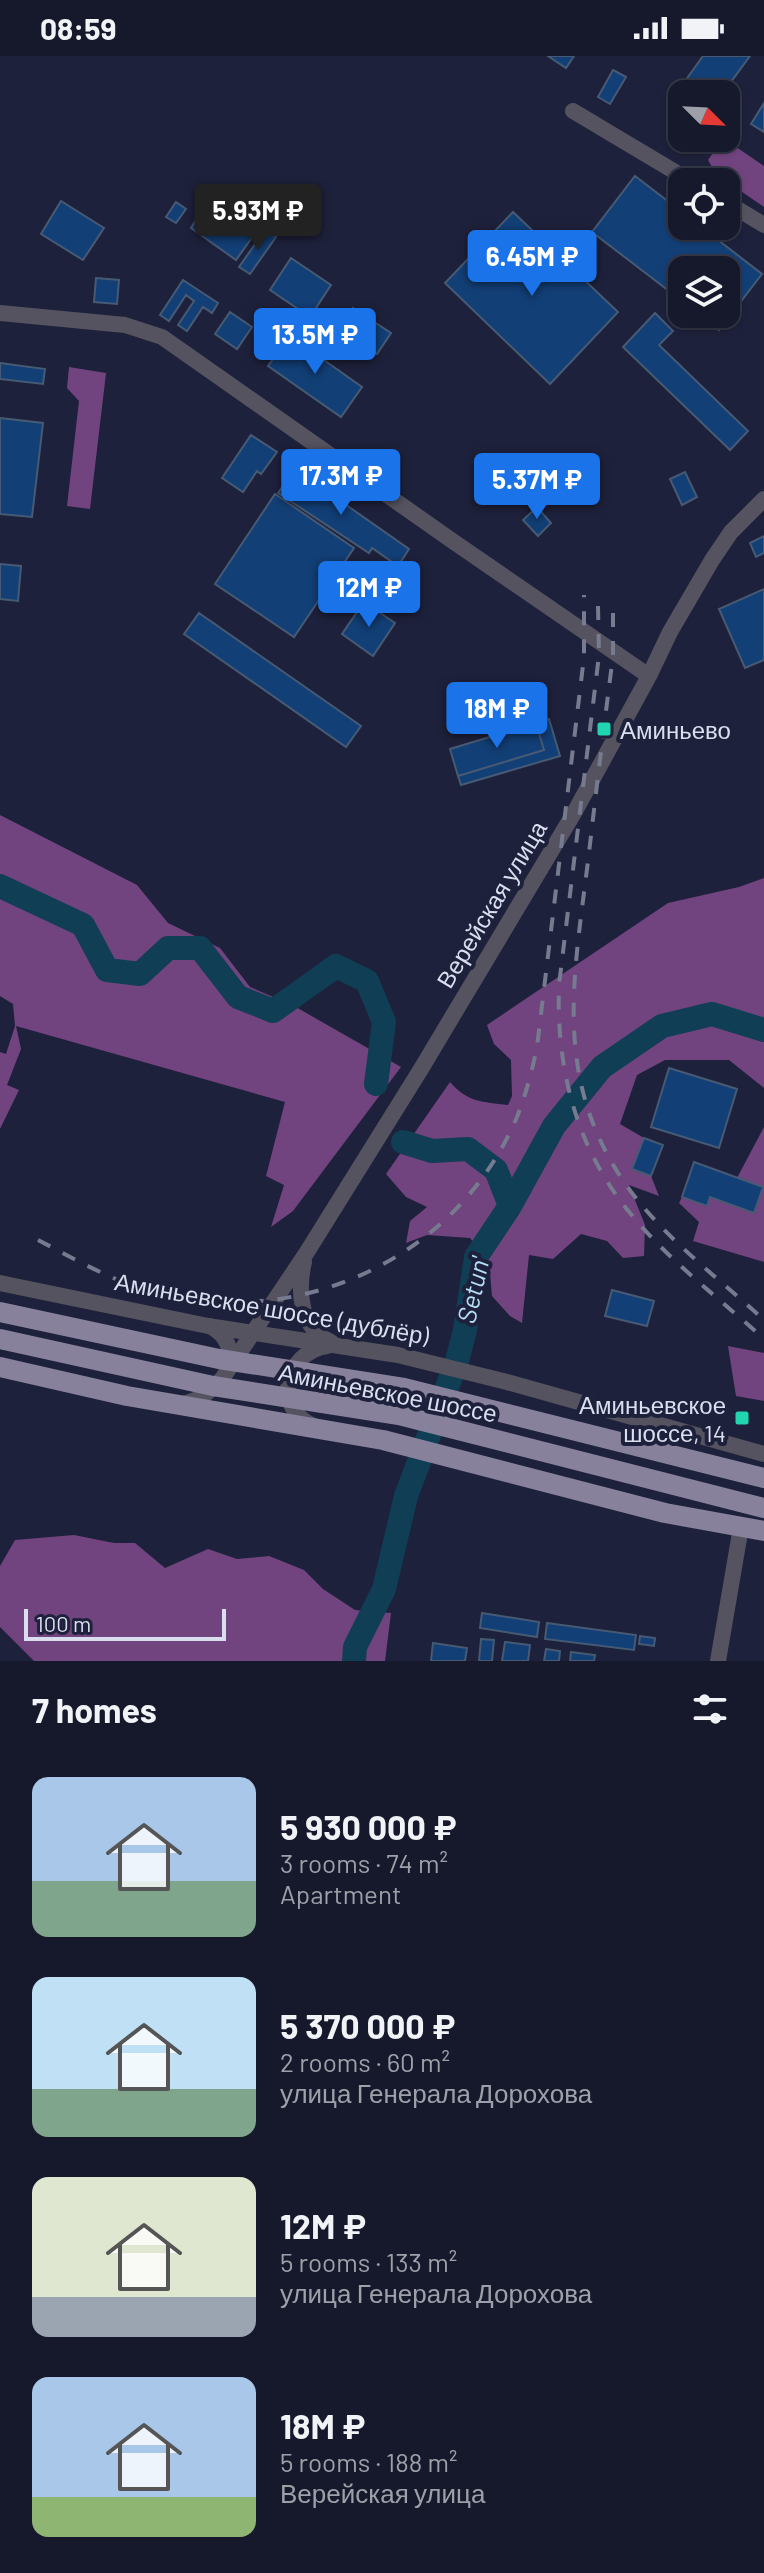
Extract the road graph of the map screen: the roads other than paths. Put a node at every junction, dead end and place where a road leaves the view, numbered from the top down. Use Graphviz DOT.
graph roads {
  1 [pos="573,111"];
  2 [pos="669,168"];
  3 [pos="740,210"];
  4 [pos="764,225"];
  5 [pos="0,313"];
  6 [pos="764,499"];
  7 [pos="649,676"];
  8 [pos="307,1252"];
  9 [pos="0,1283"];
  10 [pos="22,1288"];
  11 [pos="0,1294"];
  12 [pos="0,1312"];
  13 [pos="208,1326"];
  14 [pos="254,1332"];
  15 [pos="0,1339"];
  16 [pos="336,1344"];
  17 [pos="0,1367"];
  18 [pos="227,1372"];
  19 [pos="178,1405"];
  20 [pos="322,1429"];
  21 [pos="764,1454"];
  22 [pos="764,1478"];
  23 [pos="764,1508"];
  24 [pos="741,1527"];
  25 [pos="764,1531"];
  26 [pos="718,1661"];
  1 -- 2 [label="street"];
  3 -- 4 [label="street"];
  5 -- 7 [label="street"];
  6 -- 7 [label="street, Верейская улица"];
  7 -- 8 [label="street, Верейская улица"];
  8 -- 14 [label="street, Верейская улица"];
  8 -- 16 [label="street"];
  9 -- 10 [label="street, Аминьевское шоссе (дублёр)"];
  10 -- 11 [label="street"];
  10 -- 13 [label="street, Аминьевское шоссе (дублёр)"];
  12 -- 22 [label="main road, Аминьевское шоссе"];
  13 -- 14 [label="street, Аминьевское шоссе (дублёр)"];
  13 -- 18 [label="street"];
  14 -- 16 [label="street, Аминьевское шоссе (дублёр)"];
  14 -- 18 [label="street, Верейская улица"];
  15 -- 23 [label="main road, Аминьевское шоссе"];
  16 -- 20 [label="street"];
  16 -- 21 [label="street, Аминьевское шоссе (дублёр)"];
  17 -- 19 [label="main road"];
  18 -- 19 [label="street, Верейская улица"];
  19 -- 20 [label="main road"];
  20 -- 24 [label="main road"];
  24 -- 25 [label="main road"];
  24 -- 26 [label="street"];
}
